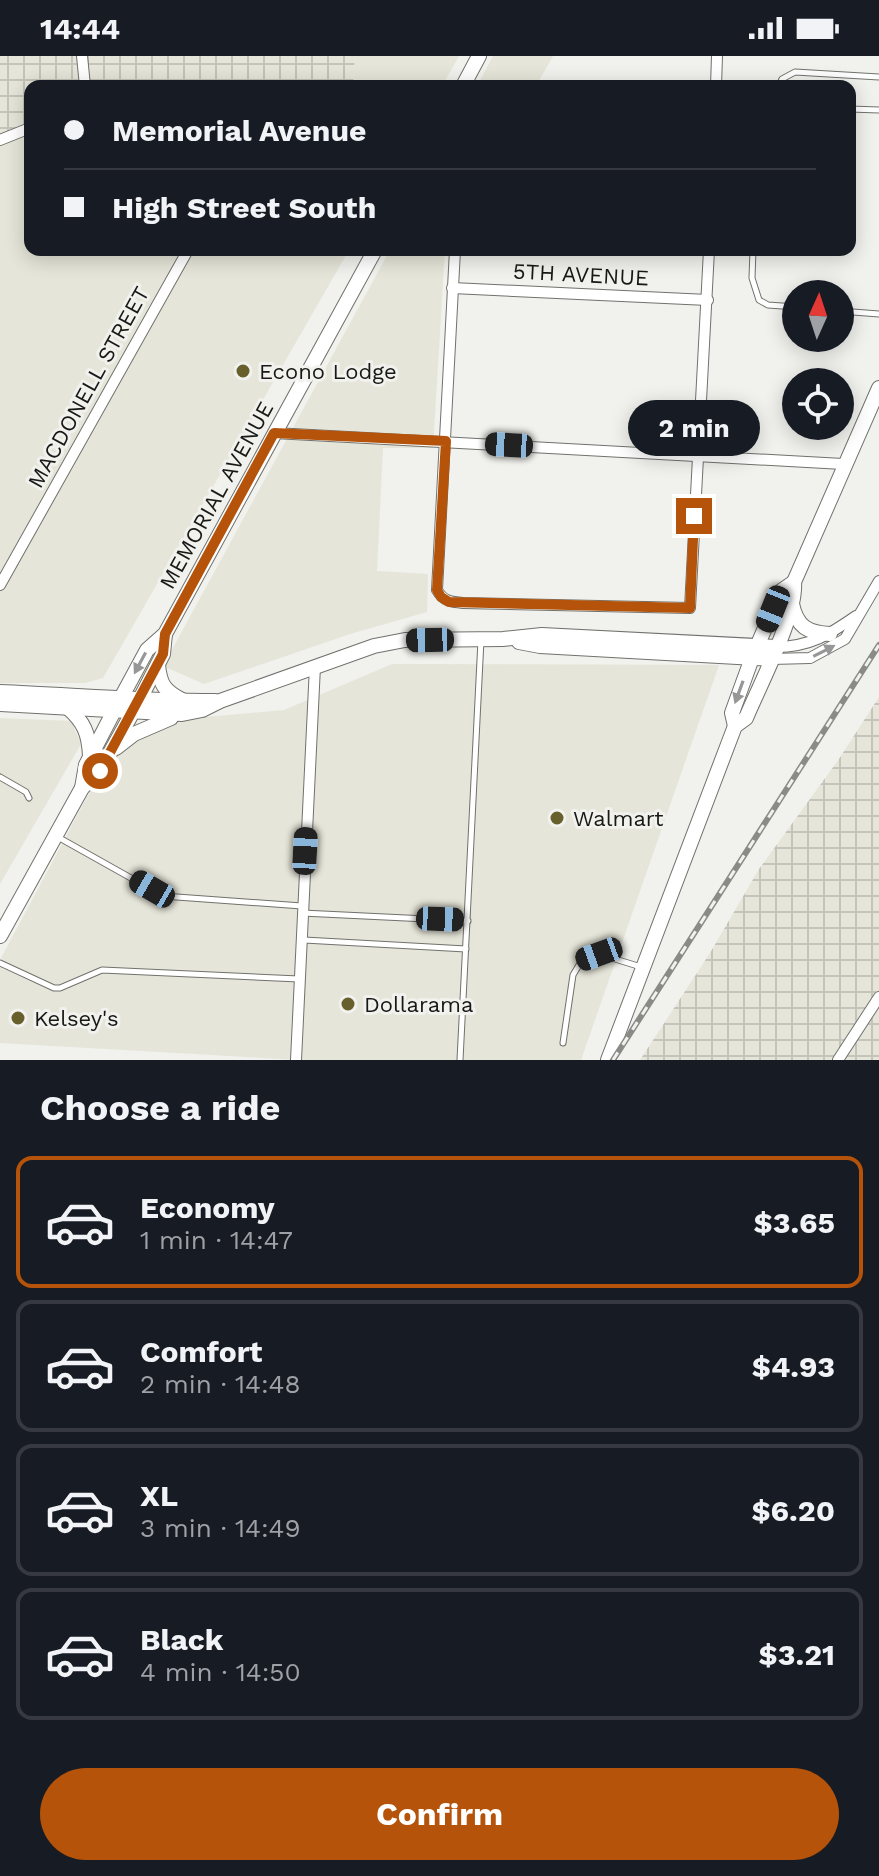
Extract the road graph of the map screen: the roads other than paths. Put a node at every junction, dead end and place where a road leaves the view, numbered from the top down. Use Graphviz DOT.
graph roads {
  1 [pos="82,56"];
  2 [pos="717,56"];
  3 [pos="476,58"];
  4 [pos="879,77"];
  5 [pos="84,80"];
  6 [pos="466,80"];
  7 [pos="716,80"];
  8 [pos="782,80"];
  9 [pos="856,109"];
  10 [pos="879,110"];
  11 [pos="24,130"];
  12 [pos="0,140"];
  13 [pos="185,256"];
  14 [pos="372,256"];
  15 [pos="455,256"];
  16 [pos="709,256"];
  17 [pos="753,256"];
  18 [pos="452,288"];
  19 [pos="708,300"];
  20 [pos="782,306"];
  21 [pos="854,312"];
  22 [pos="879,314"];
  23 [pos="879,388"];
  24 [pos="274,433"];
  25 [pos="446,441"];
  26 [pos="697,456"];
  27 [pos="843,464"];
  28 [pos="879,581"];
  29 [pos="794,582"];
  30 [pos="0,585"];
  31 [pos="792,602"];
  32 [pos="860,613"];
  33 [pos="165,634"];
  34 [pos="830,634"];
  35 [pos="481,639"];
  36 [pos="755,652"];
  37 [pos="773,653"];
  38 [pos="158,664"];
  39 [pos="315,666"];
  40 [pos="0,692"];
  41 [pos="121,697"];
  42 [pos="0,704"];
  43 [pos="136,706"];
  44 [pos="68,708"];
  45 [pos="184,708"];
  46 [pos="114,711"];
  47 [pos="735,726"];
  48 [pos="90,756"];
  49 [pos="105,761"];
  50 [pos="0,777"];
  51 [pos="82,788"];
  52 [pos="29,798"];
  53 [pos="55,835"];
  54 [pos="302,909"];
  55 [pos="468,921"];
  56 [pos="0,936"];
  57 [pos="301,939"];
  58 [pos="466,949"];
  59 [pos="0,963"];
  60 [pos="643,968"];
  61 [pos="299,979"];
  62 [pos="879,997"];
  63 [pos="563,1043"];
  64 [pos="296,1060"];
  65 [pos="460,1060"];
  66 [pos="608,1060"];
  67 [pos="838,1060"];
  1 -- 5 [label="street"];
  2 -- 7 [label="street"];
  3 -- 6 [label="main road"];
  4 -- 8 [label="lane"];
  9 -- 10 [label="lane"];
  11 -- 12 [label="street"];
  13 -- 30 [label="street, MACDONELL STREET"];
  14 -- 24 [label="main road, MEMORIAL AVENUE"];
  15 -- 18 [label="street"];
  16 -- 19 [label="street"];
  17 -- 20 [label="lane"];
  18 -- 19 [label="street, 5TH AVENUE"];
  18 -- 25 [label="street"];
  19 -- 26 [label="street"];
  21 -- 22 [label="lane"];
  23 -- 27 [label="main road"];
  24 -- 25 [label="street"];
  24 -- 33 [label="main road, MEMORIAL AVENUE"];
  25 -- 26 [label="street"];
  25 -- 26 [label="street"];
  26 -- 27 [label="street"];
  27 -- 29 [label="main road"];
  28 -- 32 [label="street"];
  29 -- 31 [label="main road"];
  29 -- 36 [label="main road"];
  31 -- 34 [label="main road"];
  31 -- 37 [label="main road"];
  32 -- 34 [label="street"];
  37 -- 32 [label="street, one-way"];
  33 -- 38 [label="main road, MEMORIAL AVENUE"];
  33 -- 41 [label="main road, MEMORIAL AVENUE, one-way"];
  34 -- 37 [label="street"];
  35 -- 36 [label="main road"];
  35 -- 39 [label="main road"];
  35 -- 55 [label="lane"];
  36 -- 37 [label="main road"];
  36 -- 47 [label="main road, one-way"];
  37 -- 47 [label="main road"];
  38 -- 43 [label="main road, MEMORIAL AVENUE"];
  38 -- 45 [label="main road"];
  39 -- 45 [label="main road"];
  39 -- 54 [label="street"];
  40 -- 41 [label="main road"];
  41 -- 43 [label="main road"];
  41 -- 46 [label="main road, MEMORIAL AVENUE"];
  42 -- 44 [label="main road"];
  43 -- 45 [label="main road"];
  43 -- 46 [label="main road"];
  43 -- 49 [label="main road, MEMORIAL AVENUE"];
  44 -- 46 [label="main road"];
  44 -- 48 [label="main road"];
  45 -- 49 [label="main road"];
  46 -- 48 [label="main road, MEMORIAL AVENUE"];
  47 -- 60 [label="main road"];
  48 -- 51 [label="main road, MEMORIAL AVENUE"];
  49 -- 51 [label="main road, MEMORIAL AVENUE"];
  50 -- 52 [label="lane"];
  51 -- 53 [label="main road, MEMORIAL AVENUE"];
  53 -- 54 [label="lane"];
  53 -- 56 [label="main road, MEMORIAL AVENUE"];
  54 -- 55 [label="lane"];
  54 -- 57 [label="street"];
  55 -- 58 [label="lane"];
  57 -- 58 [label="lane"];
  57 -- 61 [label="street"];
  58 -- 65 [label="lane"];
  59 -- 61 [label="lane"];
  60 -- 63 [label="lane"];
  60 -- 66 [label="main road"];
  61 -- 64 [label="street"];
  62 -- 67 [label="street"];
}
